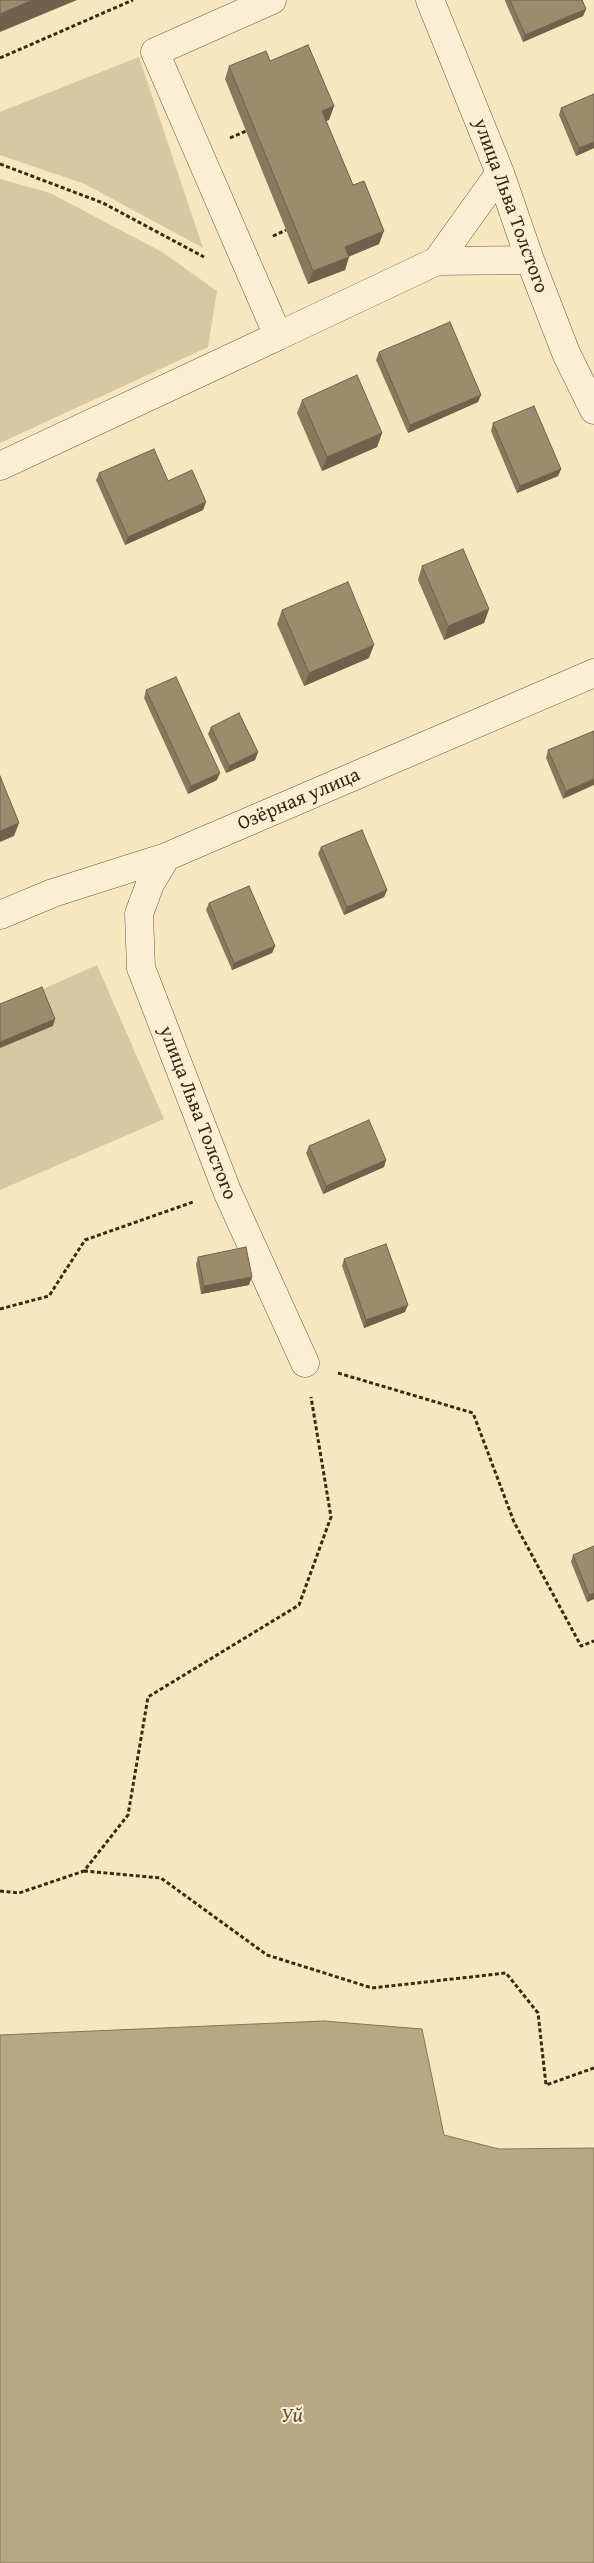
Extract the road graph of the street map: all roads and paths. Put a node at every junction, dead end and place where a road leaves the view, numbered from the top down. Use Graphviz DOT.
graph roads {
  1 [pos="133,0"];
  2 [pos="272,0"];
  3 [pos="430,0"];
  4 [pos="0,58"];
  5 [pos="0,164"];
  6 [pos="500,173"];
  7 [pos="207,259"];
  8 [pos="530,260"];
  9 [pos="437,261"];
  10 [pos="278,336"];
  11 [pos="594,410"];
  12 [pos="0,466"];
  13 [pos="594,673"];
  14 [pos="166,857"];
  15 [pos="0,915"];
  16 [pos="227,1191"];
  17 [pos="0,1309"];
  18 [pos="305,1363"];
  19 [pos="594,1640"];
  20 [pos="84,1871"];
  21 [pos="0,1890"];
  22 [pos="594,2068"];
  1 -- 4 [label="path"];
  2 -- 10 [label="street"];
  3 -- 6 [label="street, улица Льва Толстого"];
  5 -- 7 [label="path"];
  6 -- 8 [label="street, улица Льва Толстого"];
  6 -- 9 [label="street"];
  8 -- 9 [label="street"];
  8 -- 11 [label="street, улица Льва Толстого"];
  9 -- 10 [label="street"];
  10 -- 12 [label="street"];
  13 -- 14 [label="street, Озёрная улица"];
  14 -- 15 [label="street, Озёрная улица"];
  14 -- 16 [label="street, улица Льва Толстого"];
  16 -- 17 [label="path"];
  16 -- 18 [label="street, улица Льва Толстого"];
  18 -- 19 [label="path"];
  18 -- 20 [label="path"];
  20 -- 21 [label="path"];
  20 -- 22 [label="path"];
}
